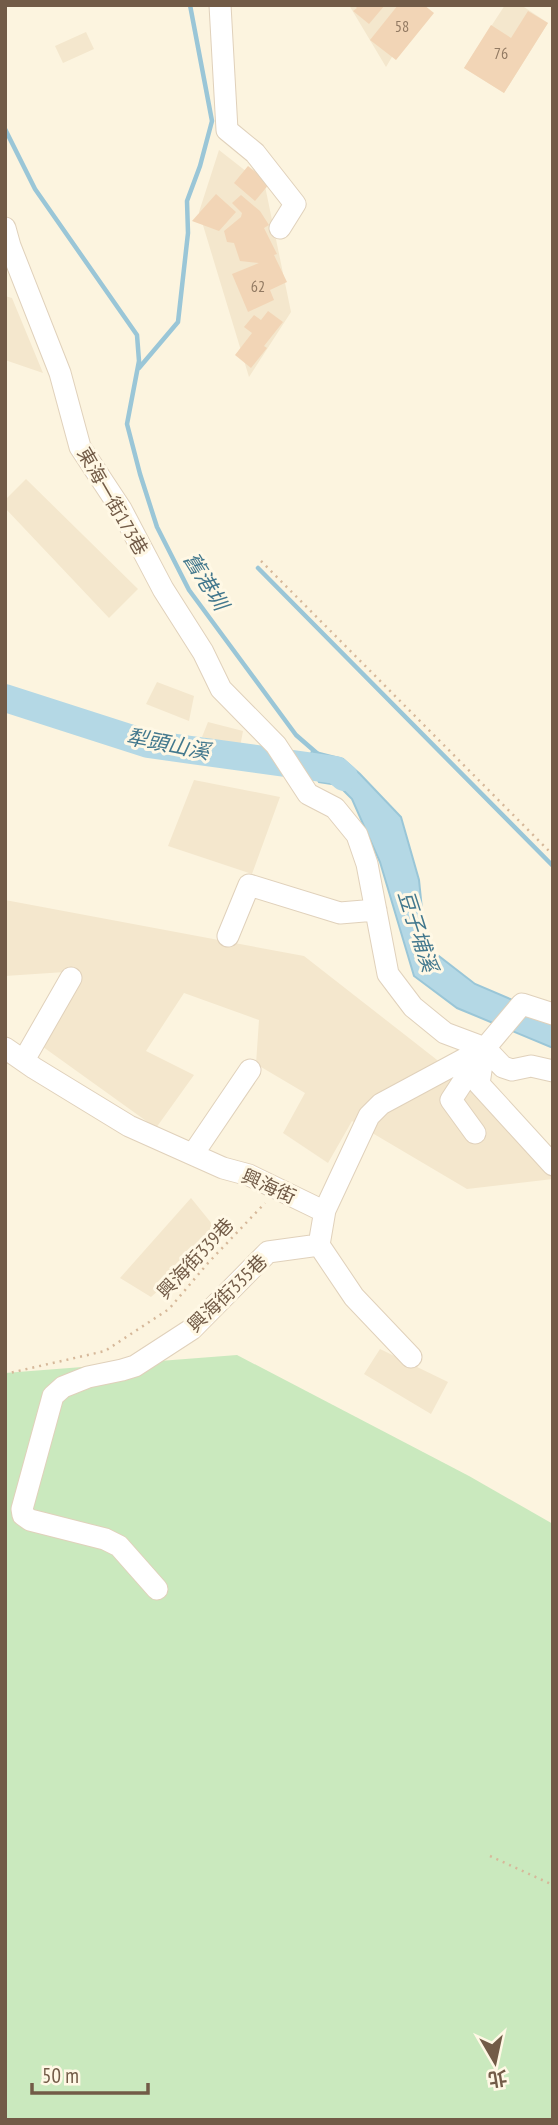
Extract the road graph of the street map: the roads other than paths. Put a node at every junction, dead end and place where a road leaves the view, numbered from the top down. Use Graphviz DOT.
graph roads {
  1 [pos="220,5"];
  2 [pos="5,228"];
  3 [pos="280,228"];
  4 [pos="376,910"];
  5 [pos="228,936"];
  6 [pos="71,978"];
  7 [pos="553,1014"];
  8 [pos="5,1048"];
  9 [pos="485,1048"];
  10 [pos="24,1060"];
  11 [pos="250,1070"];
  12 [pos="553,1072"];
  13 [pos="475,1133"];
  14 [pos="193,1154"];
  15 [pos="553,1165"];
  16 [pos="326,1210"];
  17 [pos="319,1245"];
  18 [pos="411,1357"];
  19 [pos="157,1589"];
  1 -- 3 [label="street"];
  2 -- 4 [label="street, 東海一街173巷"];
  4 -- 5 [label="street"];
  4 -- 9 [label="street"];
  6 -- 10 [label="street"];
  7 -- 9 [label="street"];
  8 -- 10 [label="street, 興海街"];
  9 -- 12 [label="street"];
  9 -- 13 [label="street"];
  9 -- 15 [label="street"];
  9 -- 16 [label="street"];
  10 -- 14 [label="street, 興海街"];
  11 -- 14 [label="street"];
  14 -- 16 [label="street, 興海街"];
  16 -- 17 [label="street"];
  17 -- 18 [label="street"];
  17 -- 19 [label="street, 興海街335巷"];
}
